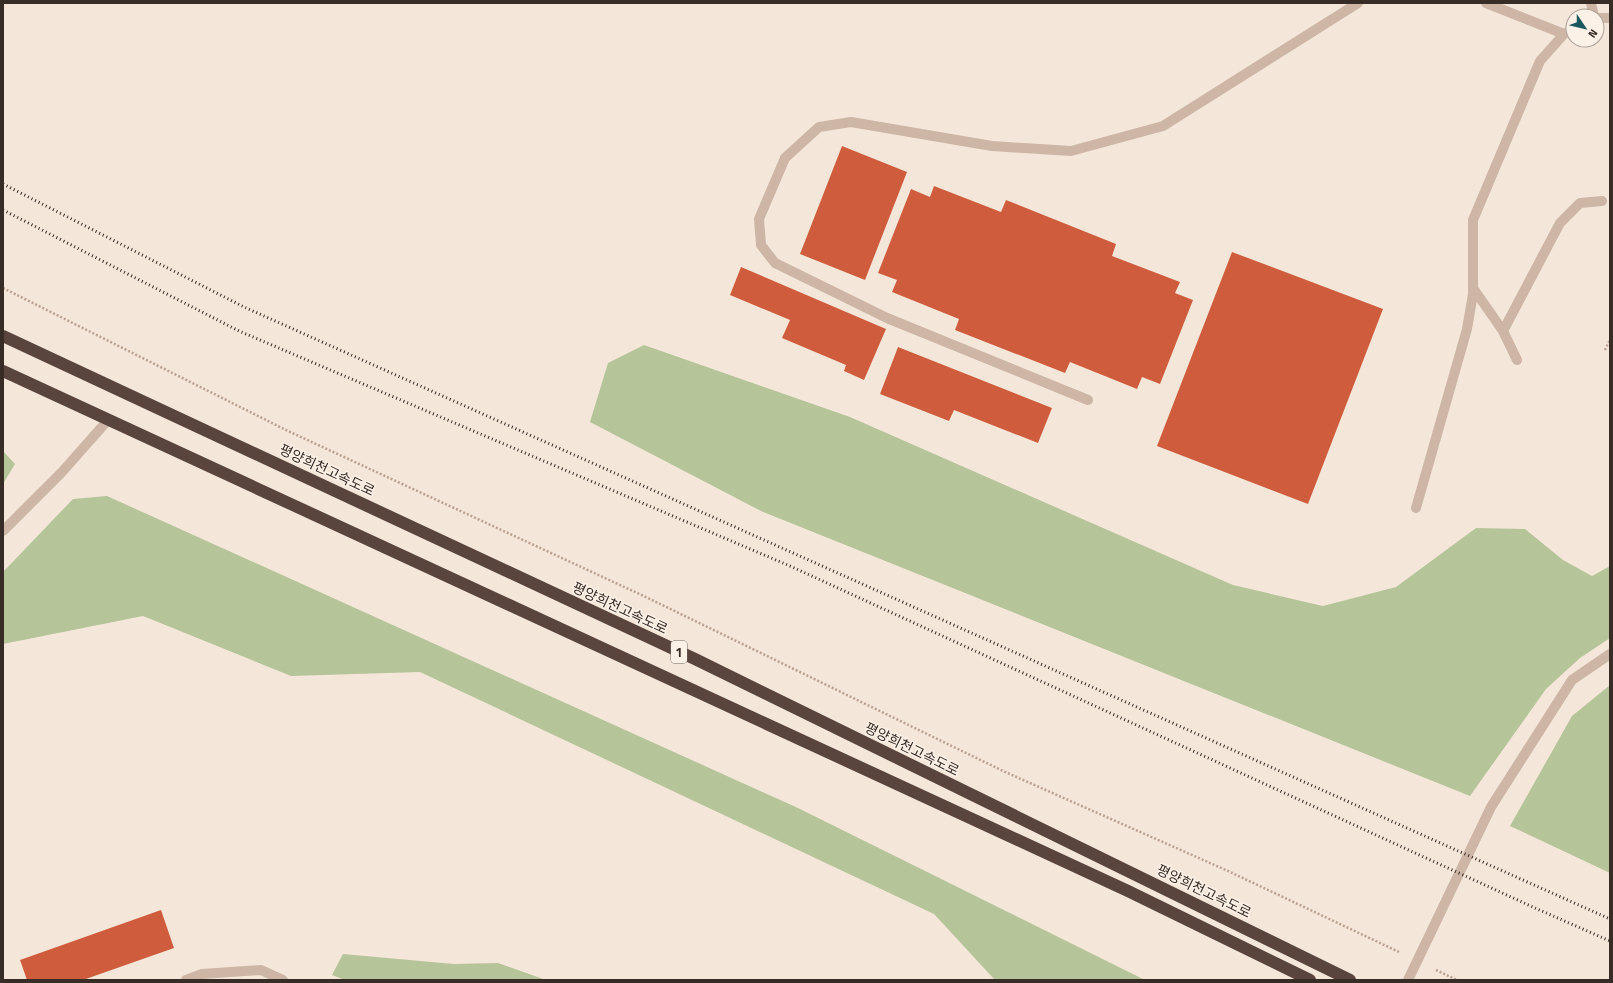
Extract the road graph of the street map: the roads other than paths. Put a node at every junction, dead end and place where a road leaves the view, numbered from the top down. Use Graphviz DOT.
graph roads {
  1 [pos="1358,3"];
  2 [pos="1486,3"];
  3 [pos="1565,31"];
  4 [pos="1565,35"];
  5 [pos="1602,201"];
  6 [pos="1473,288"];
  7 [pos="1504,331"];
  8 [pos="3,336"];
  9 [pos="1517,360"];
  10 [pos="3,371"];
  11 [pos="1088,400"];
  12 [pos="108,420"];
  13 [pos="1416,508"];
  14 [pos="3,531"];
  15 [pos="1610,654"];
  16 [pos="186,980"];
  17 [pos="283,980"];
  18 [pos="1310,980"];
  19 [pos="1350,980"];
  20 [pos="1408,980"];
  1 -- 11 [label="street"];
  2 -- 3 [label="street"];
  4 -- 6 [label="street"];
  5 -- 7 [label="street"];
  6 -- 7 [label="street"];
  6 -- 13 [label="street"];
  7 -- 9 [label="street"];
  8 -- 19 [label="highway, 평양희천고속도로 / 1"];
  10 -- 12 [label="highway, 1"];
  12 -- 14 [label="street"];
  12 -- 18 [label="highway, 1"];
  15 -- 20 [label="street"];
  16 -- 17 [label="street"];
}
